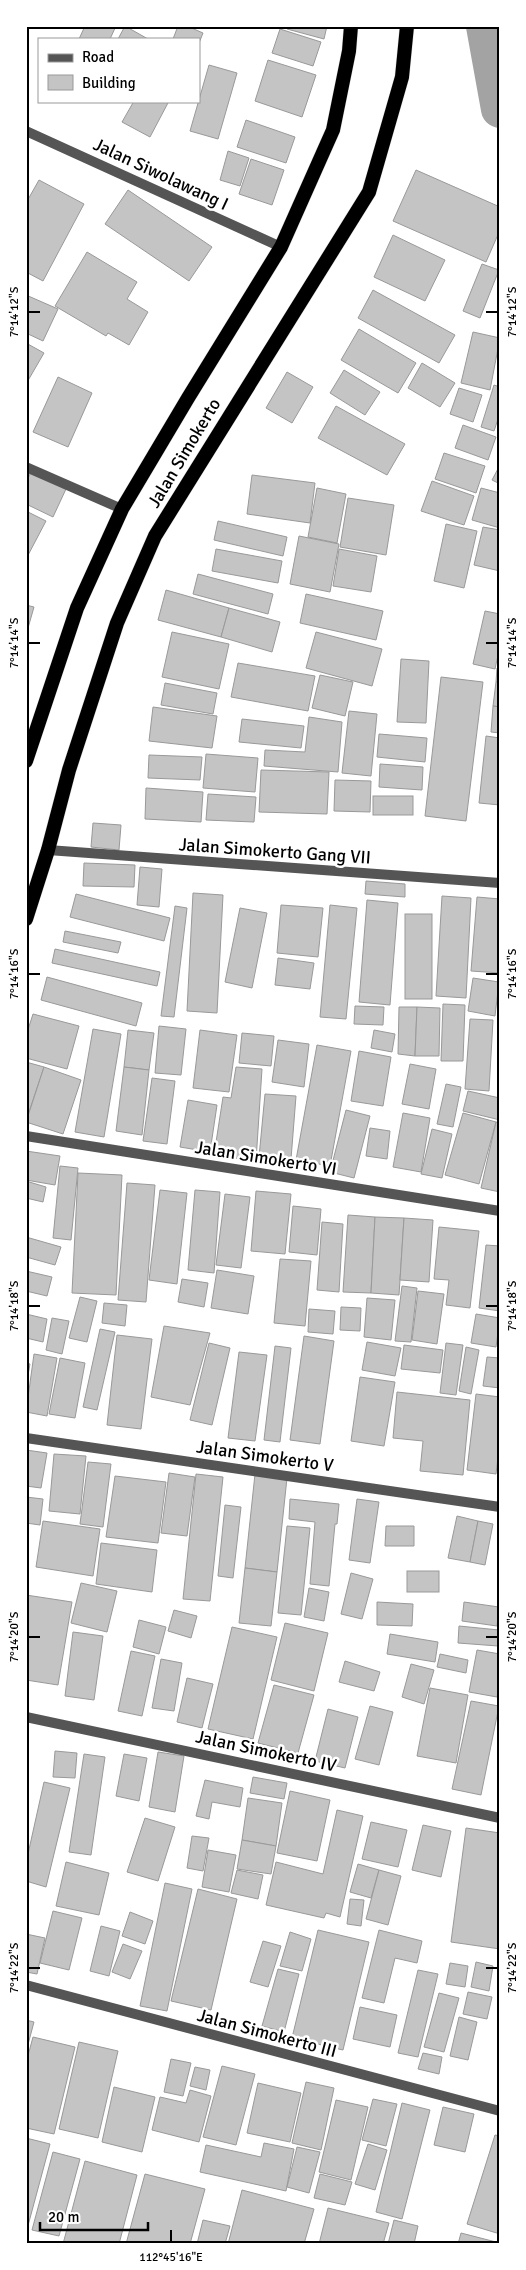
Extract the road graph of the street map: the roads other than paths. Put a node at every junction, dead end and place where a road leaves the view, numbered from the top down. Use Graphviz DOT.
graph roads {
  1 [pos="351,26"];
  2 [pos="407,26"];
  3 [pos="26,130"];
  4 [pos="282,248"];
  5 [pos="26,467"];
  6 [pos="122,509"];
  7 [pos="26,760"];
  8 [pos="48,850"];
  9 [pos="500,883"];
  10 [pos="26,919"];
  11 [pos="26,1136"];
  12 [pos="500,1211"];
  13 [pos="26,1438"];
  14 [pos="500,1507"];
  15 [pos="26,1717"];
  16 [pos="500,1818"];
  17 [pos="26,1985"];
  18 [pos="500,2111"];
  1 -- 4 [label="highway, Jalan Simokerto"];
  2 -- 8 [label="highway, Jalan Simokerto"];
  3 -- 4 [label="street, Jalan Siwolawang I"];
  4 -- 6 [label="highway, Jalan Simokerto"];
  5 -- 6 [label="street"];
  6 -- 7 [label="highway, Jalan Simokerto"];
  8 -- 9 [label="street, Jalan Simokerto Gang VII"];
  8 -- 10 [label="highway, Jalan Simokerto"];
  11 -- 12 [label="street, Jalan Simokerto VI"];
  13 -- 14 [label="street, Jalan Simokerto V"];
  15 -- 16 [label="street, Jalan Simokerto IV"];
  17 -- 18 [label="street, Jalan Simokerto III"];
}
